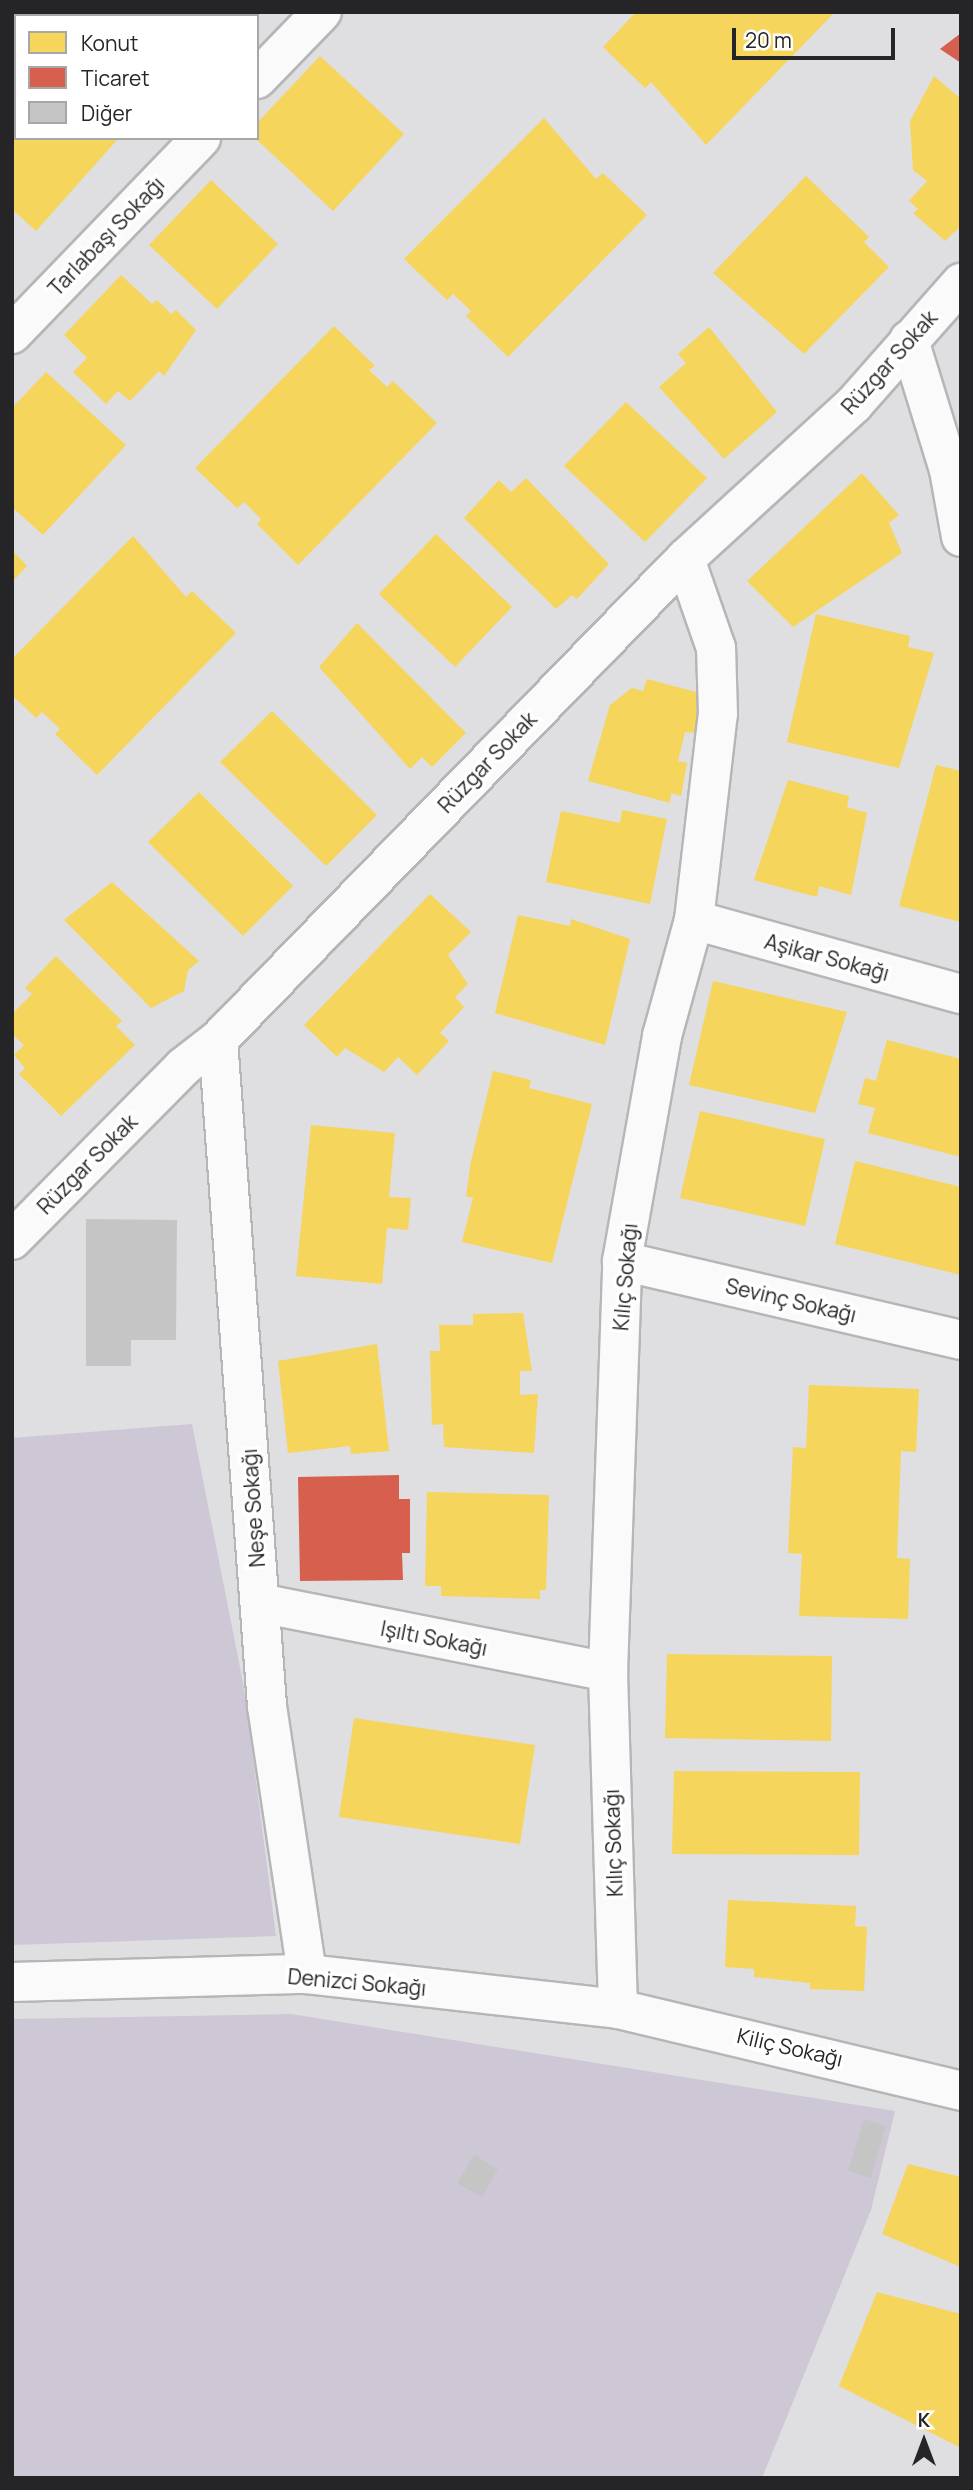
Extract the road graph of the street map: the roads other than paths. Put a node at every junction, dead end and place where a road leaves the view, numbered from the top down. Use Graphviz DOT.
graph roads {
  1 [pos="322,12"];
  2 [pos="259,77"];
  3 [pos="199,140"];
  4 [pos="961,283"];
  5 [pos="12,334"];
  6 [pos="909,340"];
  7 [pos="961,537"];
  8 [pos="685,559"];
  9 [pos="694,920"];
  10 [pos="961,994"];
  11 [pos="218,1040"];
  12 [pos="12,1240"];
  13 [pos="622,1261"];
  14 [pos="961,1339"];
  15 [pos="260,1603"];
  16 [pos="608,1672"];
  17 [pos="307,1974"];
  18 [pos="12,1982"];
  19 [pos="618,2009"];
  20 [pos="961,2091"];
  1 -- 2 [label="street"];
  3 -- 5 [label="street, Tarlabaşı Sokağı"];
  4 -- 6 [label="street, Rüzgar Sokak"];
  6 -- 7 [label="street"];
  6 -- 8 [label="street, Rüzgar Sokak"];
  8 -- 9 [label="street, Kılıç Sokağı"];
  8 -- 11 [label="street, Rüzgar Sokak"];
  9 -- 10 [label="street, Aşikar Sokağı"];
  9 -- 13 [label="street, Kılıç Sokağı"];
  11 -- 12 [label="street, Rüzgar Sokak"];
  11 -- 15 [label="street, Neşe Sokağı"];
  13 -- 14 [label="street, Sevinç Sokağı"];
  13 -- 16 [label="street, Kılıç Sokağı"];
  15 -- 16 [label="street, Işıltı Sokağı"];
  15 -- 17 [label="street, Neşe Sokağı"];
  16 -- 19 [label="street, Kılıç Sokağı"];
  17 -- 18 [label="street, Denizci Sokağı"];
  17 -- 19 [label="street, Denizci Sokağı"];
  19 -- 20 [label="street, Kiliç Sokağı"];
}
